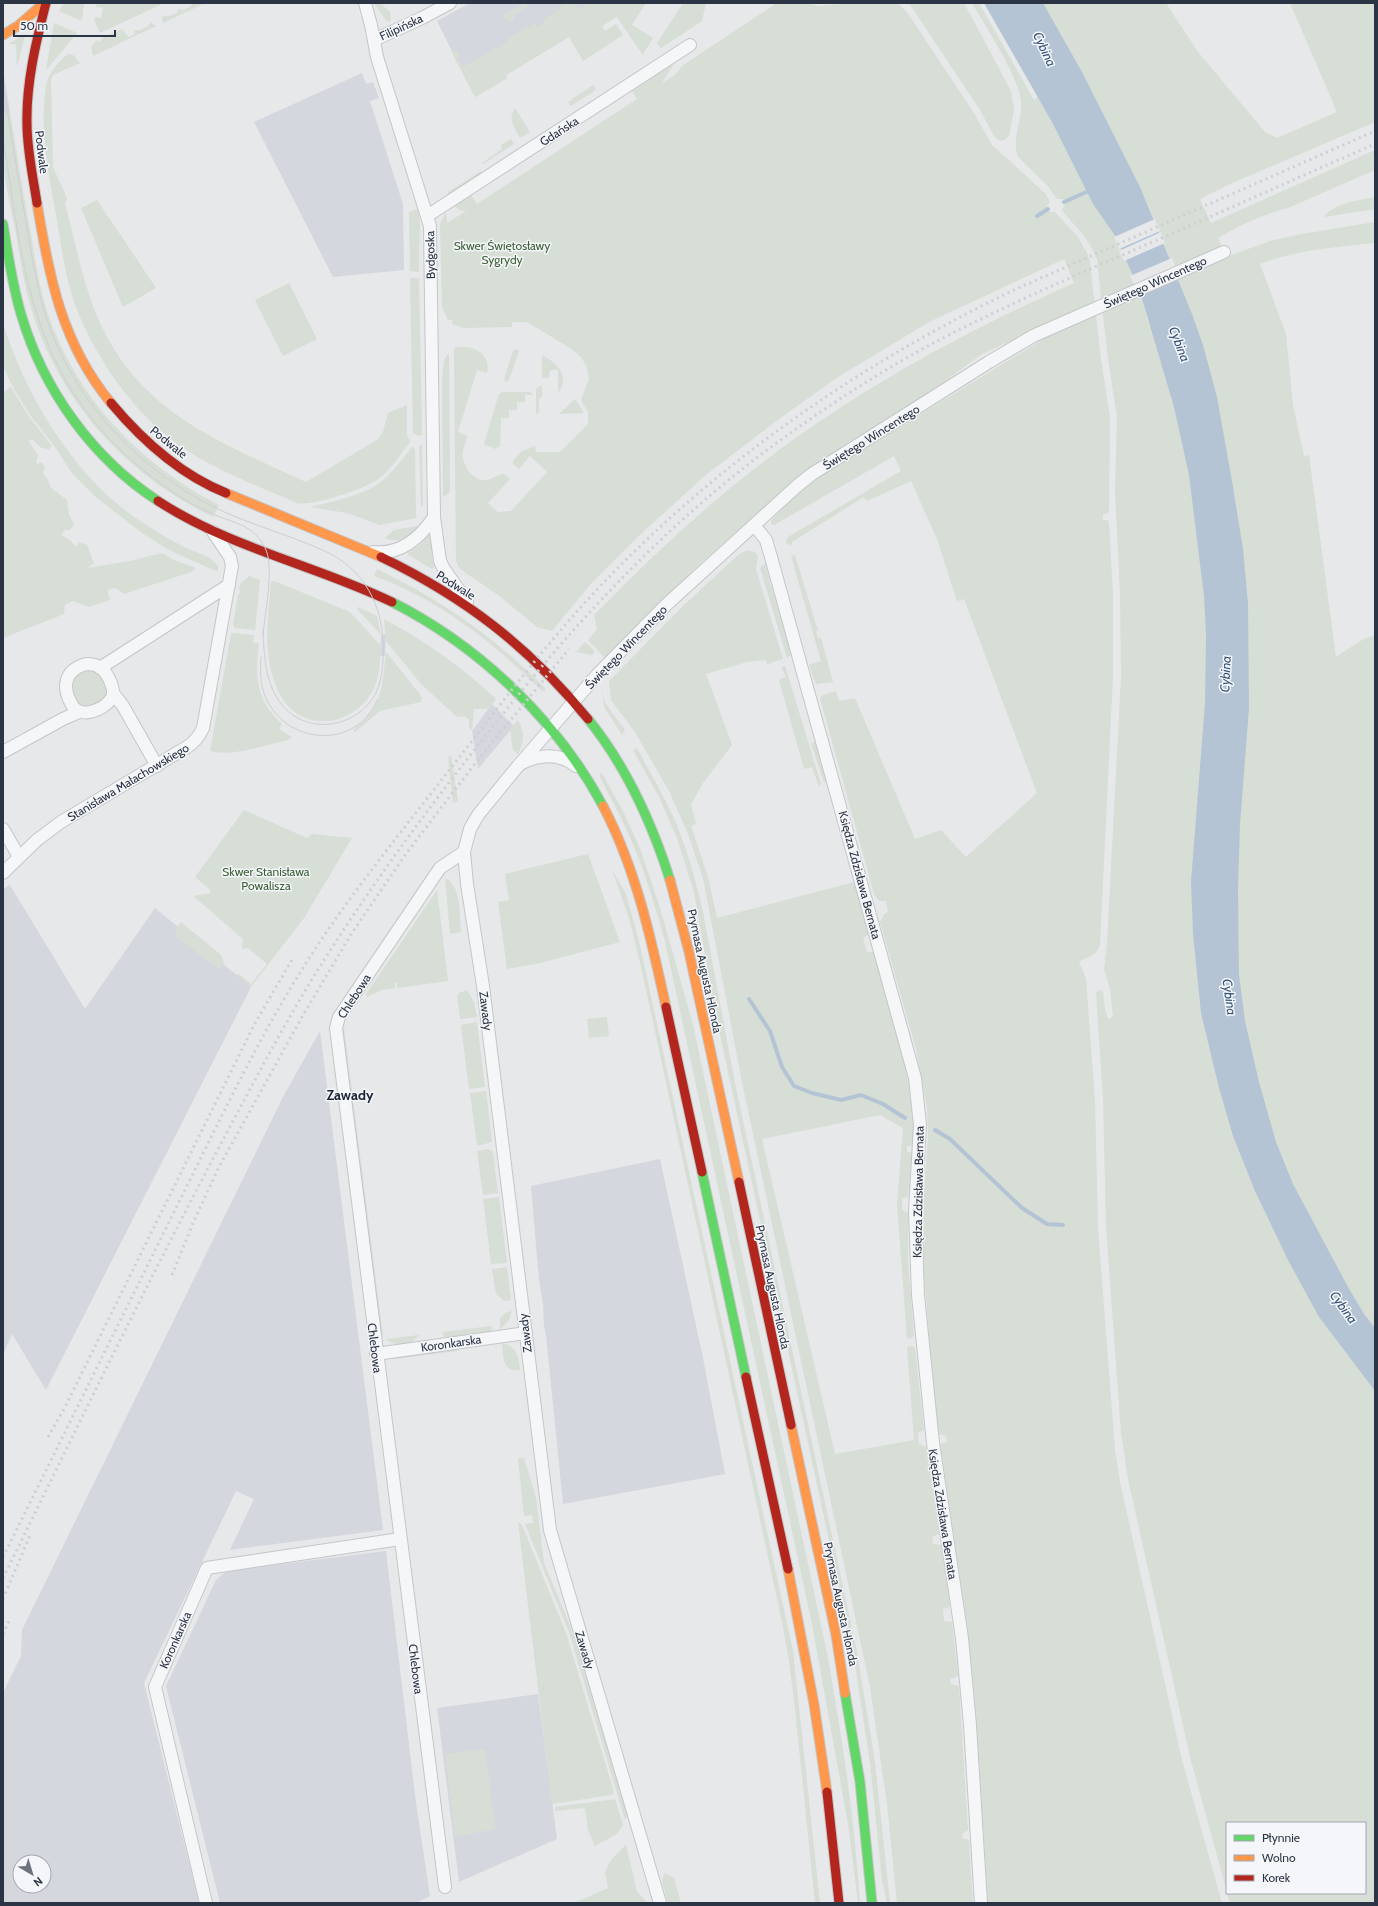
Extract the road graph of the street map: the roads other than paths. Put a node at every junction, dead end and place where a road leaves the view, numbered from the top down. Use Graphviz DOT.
graph roads {
  1 [pos="45,3"];
  2 [pos="365,3"];
  3 [pos="450,3"];
  4 [pos="3,35"];
  5 [pos="374,40"];
  6 [pos="690,45"];
  7 [pos="427,216"];
  8 [pos="3,224"];
  9 [pos="1224,252"];
  10 [pos="434,517"];
  11 [pos="754,525"];
  12 [pos="213,532"];
  13 [pos="365,552"];
  14 [pos="229,585"];
  15 [pos="471,608"];
  16 [pos="100,668"];
  17 [pos="113,693"];
  18 [pos="574,702"];
  19 [pos="79,712"];
  20 [pos="550,729"];
  21 [pos="3,752"];
  22 [pos="157,766"];
  23 [pos="518,766"];
  24 [pos="583,773"];
  25 [pos="3,829"];
  26 [pos="464,852"];
  27 [pos="19,857"];
  28 [pos="3,873"];
  29 [pos="526,1333"];
  30 [pos="376,1354"];
  31 [pos="400,1539"];
  32 [pos="445,1887"];
  33 [pos="206,1903"];
  34 [pos="660,1903"];
  35 [pos="839,1903"];
  36 [pos="872,1903"];
  37 [pos="980,1903"];
  1 -- 4 [label="main road"];
  1 -- 13 [label="main road, Podwale"];
  2 -- 5 [label="street, Bydgoska"];
  3 -- 5 [label="street, Filipińska"];
  5 -- 7 [label="street, Bydgoska"];
  6 -- 7 [label="street, Gdańska"];
  7 -- 10 [label="street, Bydgoska"];
  8 -- 12 [label="main road"];
  9 -- 11 [label="street, Świętego Wincentego"];
  10 -- 13 [label="street"];
  10 -- 15 [label="street, Bydgoska"];
  11 -- 18 [label="street, Świętego Wincentego"];
  11 -- 37 [label="street, Księdza Zdzisława Bernata"];
  12 -- 14 [label="street, Stanisława Małachowskiego"];
  12 -- 20 [label="main road"];
  13 -- 15 [label="main road, Podwale"];
  14 -- 16 [label="street"];
  14 -- 22 [label="street, Stanisława Małachowskiego"];
  15 -- 18 [label="main road, Podwale"];
  16 -- 17 [label="street"];
  16 -- 19 [label="street"];
  17 -- 19 [label="street"];
  17 -- 22 [label="street"];
  18 -- 20 [label="street, Zawady"];
  18 -- 36 [label="main road, Prymasa Augusta Hlonda"];
  19 -- 21 [label="street"];
  20 -- 23 [label="street, Zawady"];
  20 -- 24 [label="main road"];
  22 -- 27 [label="street, Stanisława Małachowskiego"];
  23 -- 24 [label="street, Zawady"];
  23 -- 26 [label="street, Zawady"];
  24 -- 35 [label="main road"];
  25 -- 27 [label="street"];
  26 -- 29 [label="street, Zawady"];
  26 -- 30 [label="street, Chlebowa"];
  27 -- 28 [label="street, Stanisława Małachowskiego"];
  29 -- 30 [label="street, Koronkarska"];
  29 -- 34 [label="street, Zawady"];
  30 -- 31 [label="street, Chlebowa"];
  31 -- 32 [label="street, Chlebowa"];
  31 -- 33 [label="street, Koronkarska"];
}
